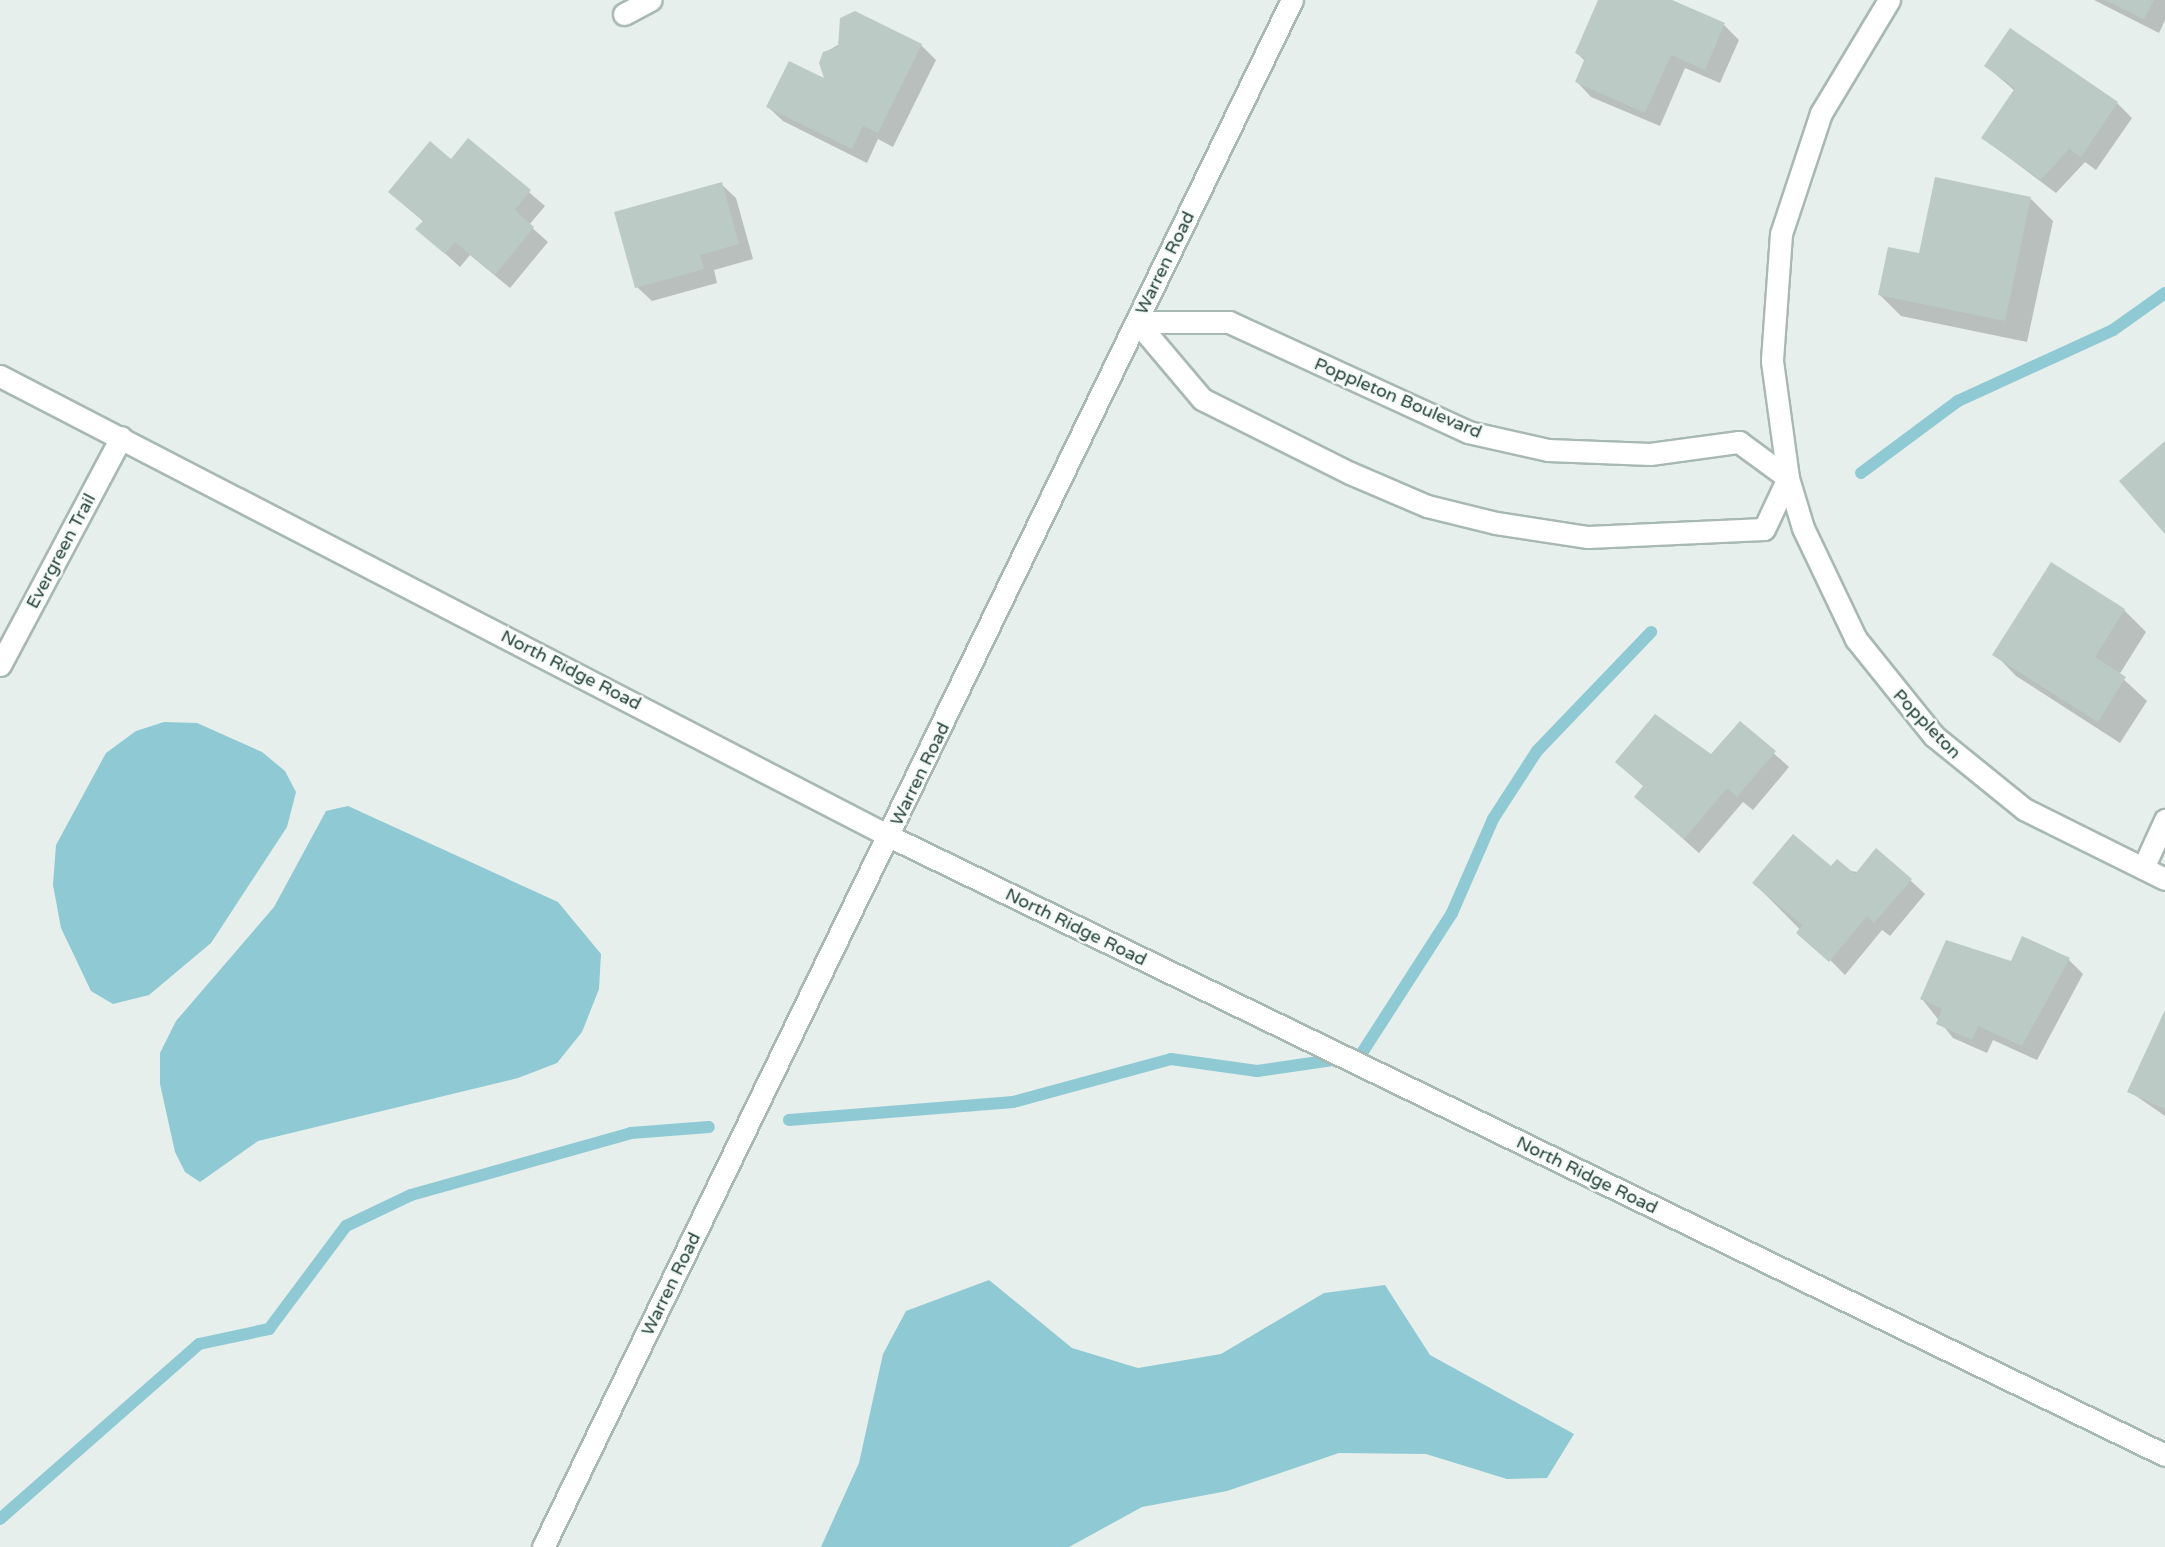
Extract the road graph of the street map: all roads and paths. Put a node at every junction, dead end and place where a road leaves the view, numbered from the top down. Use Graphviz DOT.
graph roads {
  1 [pos="650,0"];
  2 [pos="1292,0"];
  3 [pos="1889,0"];
  4 [pos="624,14"];
  5 [pos="1137,322"];
  6 [pos="0,376"];
  7 [pos="121,437"];
  8 [pos="1788,478"];
  9 [pos="0,665"];
  10 [pos="2165,820"];
  11 [pos="889,836"];
  12 [pos="2143,868"];
  13 [pos="2165,880"];
  14 [pos="2165,1455"];
  15 [pos="543,1547"];
  1 -- 4 [label="street"];
  2 -- 5 [label="street, Warren Road"];
  3 -- 8 [label="street, Poppleton"];
  5 -- 8 [label="street, Poppleton Boulevard"];
  5 -- 8 [label="street"];
  5 -- 11 [label="street, Warren Road"];
  6 -- 7 [label="street, North Ridge Road"];
  7 -- 9 [label="street, Evergreen Trail"];
  7 -- 11 [label="street, North Ridge Road"];
  8 -- 12 [label="street, Poppleton"];
  10 -- 12 [label="street"];
  11 -- 14 [label="street, North Ridge Road"];
  11 -- 15 [label="street, Warren Road"];
  12 -- 13 [label="street, Poppleton"];
}
